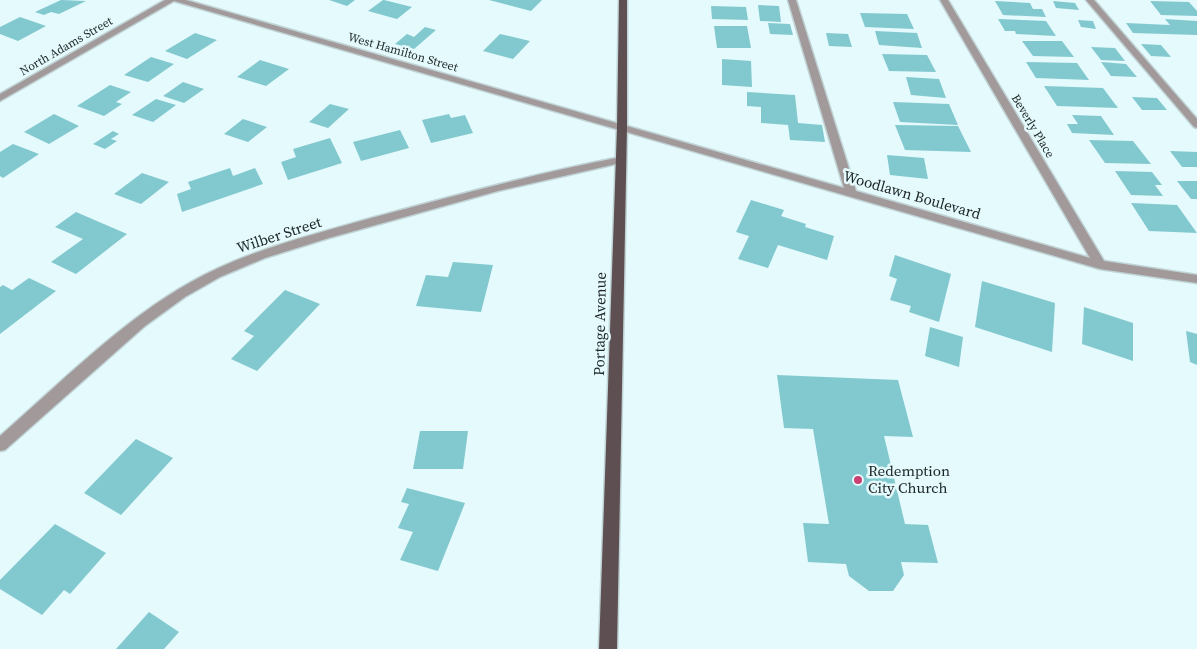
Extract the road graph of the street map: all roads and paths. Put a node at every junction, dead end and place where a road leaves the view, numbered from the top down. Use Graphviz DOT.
graph roads {
  1 [pos="171,0"];
  2 [pos="177,0"];
  3 [pos="623,0"];
  4 [pos="792,0"];
  5 [pos="944,0"];
  6 [pos="1090,0"];
  7 [pos="0,98"];
  8 [pos="1197,125"];
  9 [pos="622,127"];
  10 [pos="621,160"];
  11 [pos="851,192"];
  12 [pos="1100,265"];
  13 [pos="1197,278"];
  14 [pos="0,445"];
  15 [pos="608,649"];
  1 -- 7 [label="street, North Adams Street"];
  2 -- 9 [label="street, West Hamilton Street"];
  3 -- 9 [label="main road, Portage Avenue"];
  4 -- 11 [label="street"];
  5 -- 12 [label="street, Beverly Place"];
  6 -- 8 [label="street"];
  9 -- 10 [label="main road, Portage Avenue"];
  9 -- 11 [label="street, Woodlawn Boulevard"];
  10 -- 14 [label="street, Wilber Street"];
  10 -- 15 [label="main road, Portage Avenue"];
  11 -- 12 [label="street, Woodlawn Boulevard"];
  12 -- 13 [label="street, Woodlawn Boulevard"];
}
